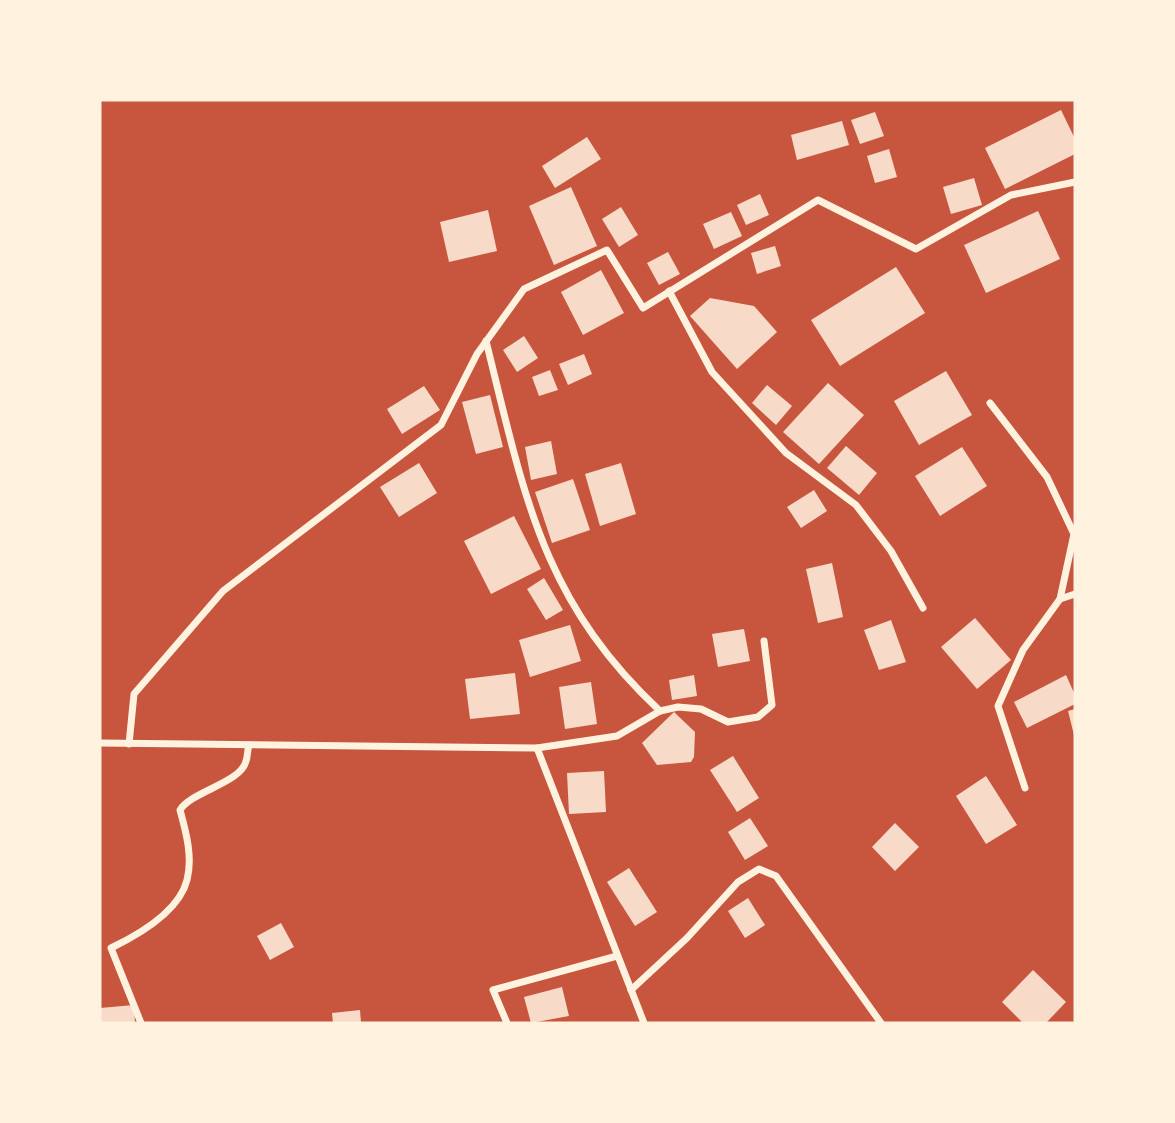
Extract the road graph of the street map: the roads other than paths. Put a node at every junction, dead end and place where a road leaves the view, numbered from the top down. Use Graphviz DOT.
graph roads {
  1 [pos="1075,182"];
  2 [pos="669,291"];
  3 [pos="486,341"];
  4 [pos="990,403"];
  5 [pos="1075,594"];
  6 [pos="1060,599"];
  7 [pos="923,608"];
  8 [pos="764,641"];
  9 [pos="660,711"];
  10 [pos="100,743"];
  11 [pos="130,744"];
  12 [pos="249,745"];
  13 [pos="537,748"];
  14 [pos="1025,788"];
  15 [pos="617,956"];
  16 [pos="631,990"];
  17 [pos="141,1023"];
  18 [pos="507,1023"];
  19 [pos="644,1023"];
  20 [pos="881,1023"];
  1 -- 2 [label="street"];
  2 -- 3 [label="street"];
  2 -- 7 [label="street"];
  3 -- 9 [label="street"];
  3 -- 11 [label="street"];
  4 -- 6 [label="street"];
  5 -- 6 [label="street"];
  6 -- 14 [label="street"];
  8 -- 9 [label="street"];
  9 -- 13 [label="street"];
  10 -- 11 [label="street"];
  11 -- 12 [label="street"];
  12 -- 13 [label="street"];
  12 -- 17 [label="street"];
  13 -- 15 [label="street"];
  15 -- 16 [label="street"];
  15 -- 18 [label="street"];
  16 -- 19 [label="street"];
  16 -- 20 [label="street"];
}
